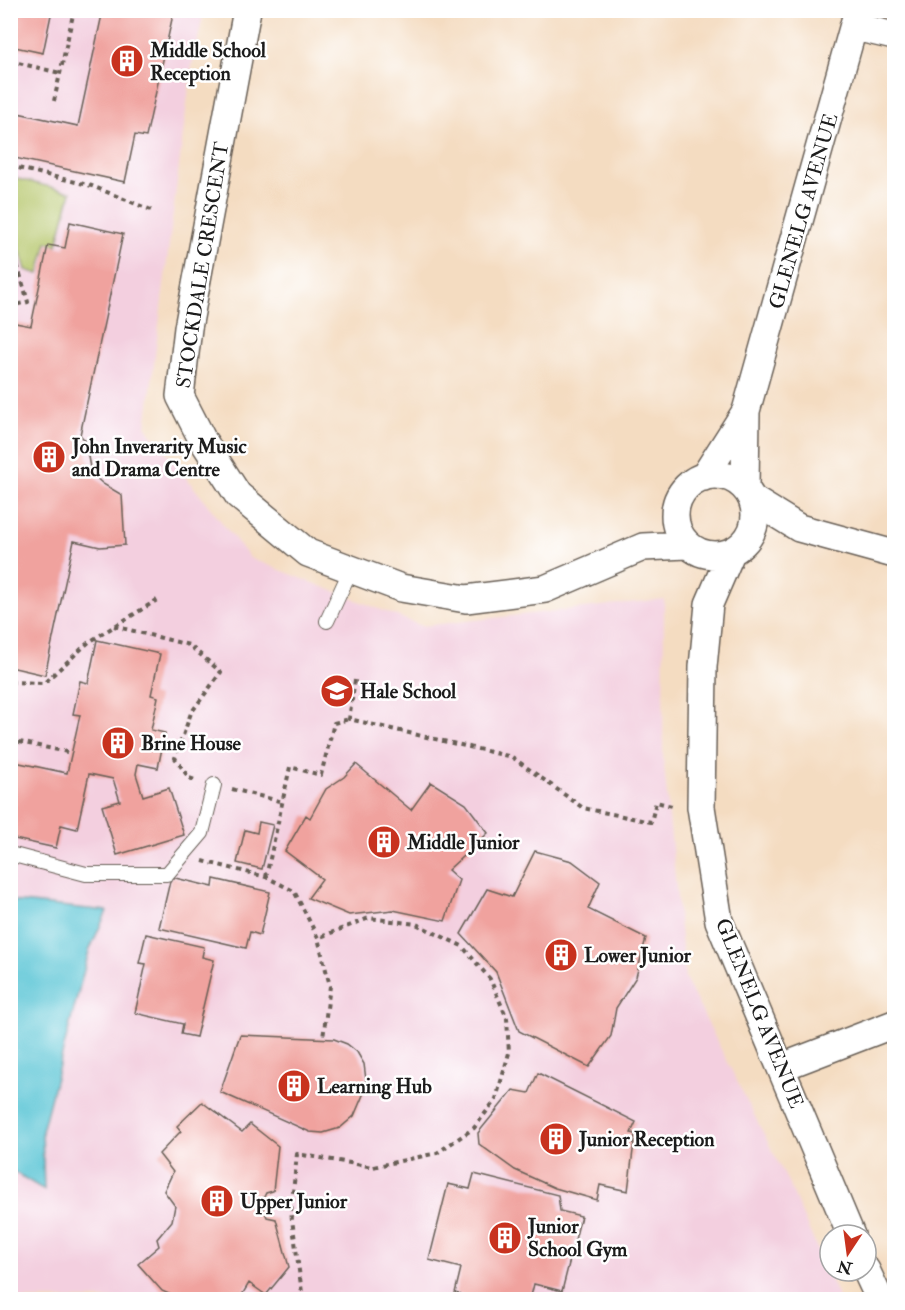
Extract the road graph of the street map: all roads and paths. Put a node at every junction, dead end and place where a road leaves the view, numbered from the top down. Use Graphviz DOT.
graph roads {
  1 [pos="74,10"];
  2 [pos="247,10"];
  3 [pos="856,19"];
  4 [pos="894,36"];
  5 [pos="10,61"];
  6 [pos="60,73"];
  7 [pos="54,101"];
  8 [pos="10,166"];
  9 [pos="151,210"];
  10 [pos="10,239"];
  11 [pos="10,306"];
  12 [pos="746,411"];
  13 [pos="704,477"];
  14 [pos="748,493"];
  15 [pos="675,508"];
  16 [pos="799,528"];
  17 [pos="751,533"];
  18 [pos="643,547"];
  19 [pos="689,547"];
  20 [pos="731,553"];
  21 [pos="894,554"];
  22 [pos="351,569"];
  23 [pos="157,600"];
  24 [pos="709,604"];
  25 [pos="327,621"];
  26 [pos="114,626"];
  27 [pos="355,680"];
  28 [pos="10,682"];
  29 [pos="349,719"];
  30 [pos="10,740"];
  31 [pos="72,753"];
  32 [pos="214,785"];
  33 [pos="283,802"];
  34 [pos="680,808"];
  35 [pos="10,854"];
  36 [pos="182,856"];
  37 [pos="266,877"];
  38 [pos="318,938"];
  39 [pos="894,1024"];
  40 [pos="323,1038"];
  41 [pos="782,1067"];
  42 [pos="846,1223"];
  43 [pos="872,1283"];
  44 [pos="303,1299"];
  45 [pos="880,1299"];
  1 -- 6 [label="path"];
  2 -- 22 [label="street, STOCKDALE CRESCENT"];
  3 -- 4 [label="street"];
  3 -- 12 [label="street, GLENELG AVENUE"];
  5 -- 6 [label="path"];
  6 -- 7 [label="path"];
  8 -- 9 [label="path"];
  10 -- 11 [label="path"];
  12 -- 13 [label="street, GLENELG AVENUE"];
  12 -- 14 [label="street, GLENELG AVENUE"];
  13 -- 14 [label="street"];
  13 -- 15 [label="street, GLENELG AVENUE"];
  14 -- 16 [label="street"];
  14 -- 17 [label="street, GLENELG AVENUE"];
  15 -- 18 [label="street, STOCKDALE CRESCENT"];
  15 -- 19 [label="street, GLENELG AVENUE"];
  16 -- 17 [label="street"];
  16 -- 21 [label="street"];
  17 -- 20 [label="street, GLENELG AVENUE"];
  18 -- 19 [label="street, STOCKDALE CRESCENT"];
  18 -- 22 [label="street, STOCKDALE CRESCENT"];
  19 -- 20 [label="street"];
  19 -- 24 [label="street, GLENELG AVENUE"];
  20 -- 24 [label="street, GLENELG AVENUE"];
  22 -- 25 [label="lane"];
  23 -- 26 [label="path"];
  24 -- 41 [label="street, GLENELG AVENUE"];
  26 -- 28 [label="path"];
  26 -- 32 [label="path"];
  27 -- 29 [label="path"];
  29 -- 33 [label="path"];
  29 -- 34 [label="path"];
  30 -- 31 [label="path"];
  32 -- 33 [label="path"];
  32 -- 36 [label="lane"];
  33 -- 37 [label="path"];
  35 -- 36 [label="lane"];
  36 -- 37 [label="path"];
  37 -- 38 [label="path"];
  38 -- 40 [label="path"];
  38 -- 44 [label="path"];
  39 -- 41 [label="street"];
  41 -- 42 [label="street, GLENELG AVENUE"];
  43 -- 45 [label="street"];
}
